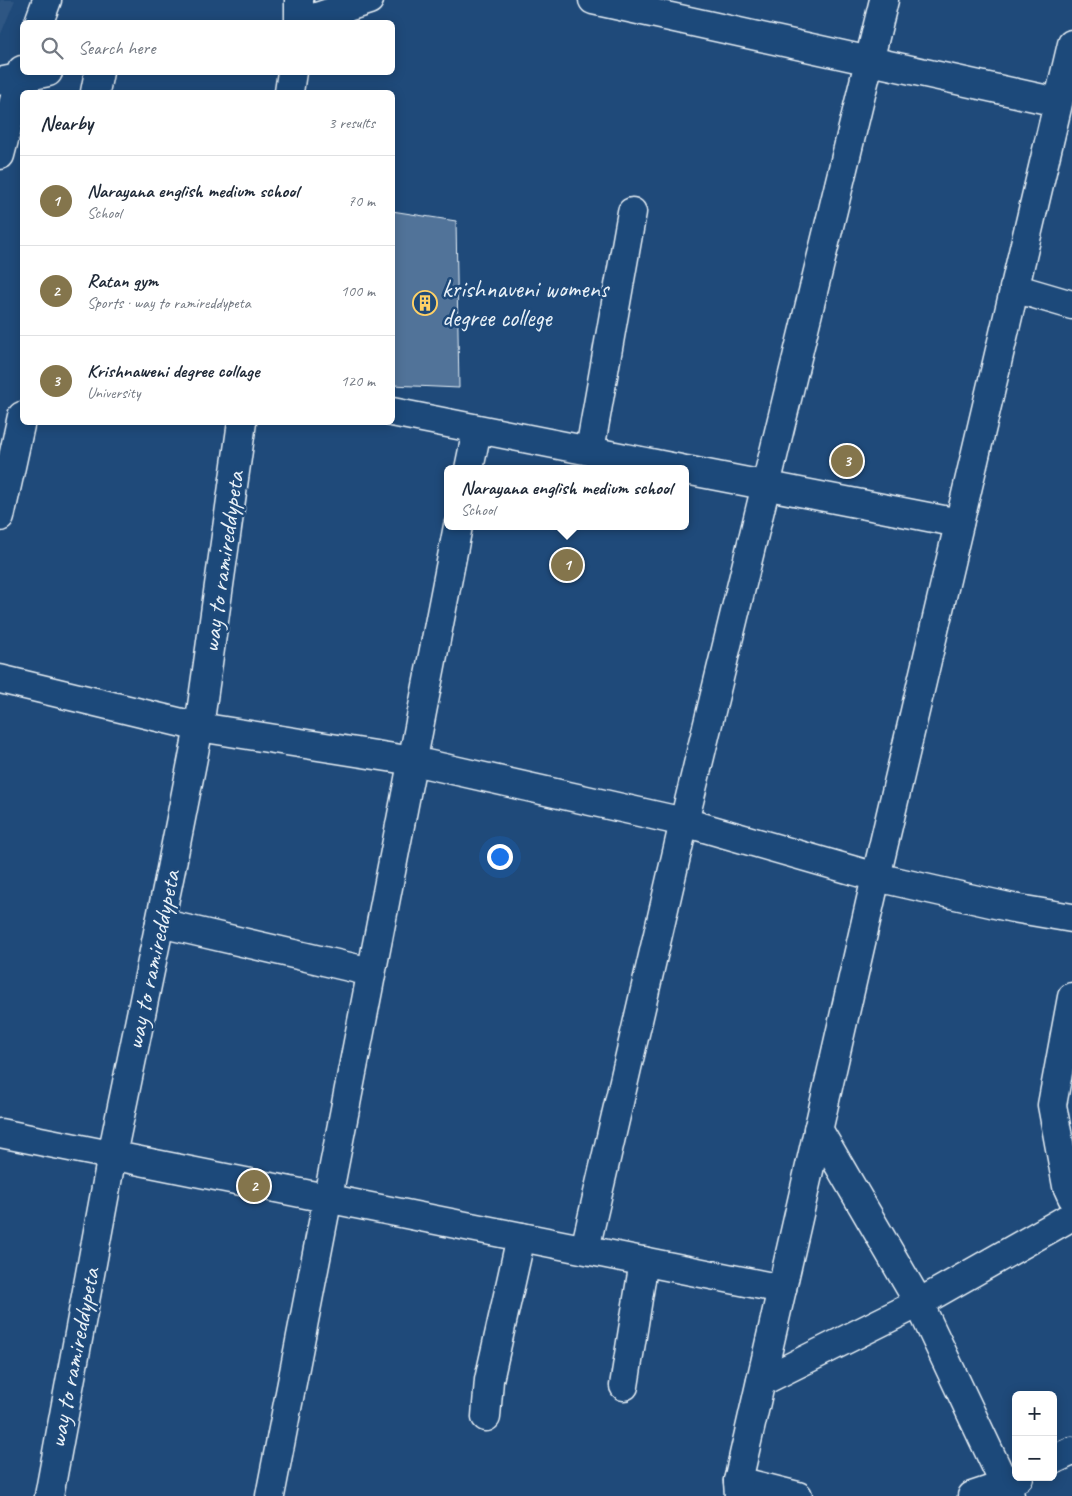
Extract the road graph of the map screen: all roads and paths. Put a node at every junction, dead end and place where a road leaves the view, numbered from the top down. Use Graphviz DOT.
graph roads {
  1 [pos="47,0"];
  2 [pos="299,0"];
  3 [pos="369,0"];
  4 [pos="592,0"];
  5 [pos="884,0"];
  6 [pos="40,20"];
  7 [pos="300,20"];
  8 [pos="306,20"];
  9 [pos="1072,44"];
  10 [pos="869,61"];
  11 [pos="98,75"];
  12 [pos="292,75"];
  13 [pos="14,76"];
  14 [pos="95,90"];
  15 [pos="289,90"];
  16 [pos="1057,102"];
  17 [pos="0,155"];
  18 [pos="632,212"];
  19 [pos="1014,288"];
  20 [pos="1072,305"];
  21 [pos="395,413"];
  22 [pos="20,425"];
  23 [pos="242,425"];
  24 [pos="477,430"];
  25 [pos="590,450"];
  26 [pos="470,465"];
  27 [pos="662,465"];
  28 [pos="689,471"];
  29 [pos="765,486"];
  30 [pos="0,517"];
  31 [pos="959,523"];
  32 [pos="457,530"];
  33 [pos="0,678"];
  34 [pos="199,726"];
  35 [pos="412,761"];
  36 [pos="684,822"];
  37 [pos="876,876"];
  38 [pos="1072,918"];
  39 [pos="160,923"];
  40 [pos="371,972"];
  41 [pos="1072,997"];
  42 [pos="818,1129"];
  43 [pos="0,1133"];
  44 [pos="112,1155"];
  45 [pos="1072,1197"];
  46 [pos="328,1198"];
  47 [pos="1072,1216"];
  48 [pos="521,1236"];
  49 [pos="585,1249"];
  50 [pos="644,1261"];
  51 [pos="782,1289"];
  52 [pos="919,1303"];
  53 [pos="761,1382"];
  54 [pos="624,1386"];
  55 [pos="486,1417"];
  56 [pos="1072,1450"];
  57 [pos="1057,1458"];
  58 [pos="1011,1486"];
  59 [pos="738,1488"];
  60 [pos="49,1496"];
  61 [pos="270,1496"];
  62 [pos="798,1496"];
  63 [pos="972,1496"];
  1 -- 6 [label="street"];
  2 -- 7 [label="street"];
  3 -- 8 [label="street"];
  4 -- 10 [label="street"];
  5 -- 10 [label="street"];
  9 -- 16 [label="street"];
  10 -- 16 [label="street"];
  10 -- 29 [label="street"];
  11 -- 14 [label="street"];
  12 -- 15 [label="street"];
  13 -- 17 [label="street"];
  16 -- 19 [label="street"];
  18 -- 25 [label="street"];
  19 -- 20 [label="street"];
  19 -- 31 [label="street"];
  21 -- 24 [label="street"];
  22 -- 30 [label="street"];
  23 -- 34 [label="street, way to ramireddypeta"];
  24 -- 25 [label="street"];
  24 -- 26 [label="street"];
  25 -- 27 [label="street"];
  28 -- 29 [label="street"];
  29 -- 31 [label="street"];
  29 -- 36 [label="street"];
  31 -- 37 [label="street"];
  32 -- 35 [label="street"];
  33 -- 34 [label="street"];
  34 -- 35 [label="street"];
  34 -- 39 [label="street, way to ramireddypeta"];
  35 -- 36 [label="street"];
  35 -- 40 [label="street"];
  36 -- 37 [label="street"];
  36 -- 49 [label="street"];
  37 -- 38 [label="street"];
  37 -- 42 [label="street"];
  39 -- 40 [label="street"];
  39 -- 44 [label="street, way to ramireddypeta"];
  40 -- 46 [label="street"];
  41 -- 45 [label="street"];
  42 -- 51 [label="street"];
  42 -- 52 [label="street"];
  43 -- 44 [label="street"];
  44 -- 46 [label="street"];
  44 -- 60 [label="street, way to ramireddypeta"];
  46 -- 48 [label="street"];
  46 -- 61 [label="street"];
  47 -- 52 [label="street"];
  48 -- 49 [label="street"];
  48 -- 55 [label="street"];
  49 -- 50 [label="street"];
  50 -- 51 [label="street"];
  50 -- 54 [label="street"];
  51 -- 53 [label="street"];
  52 -- 53 [label="street"];
  52 -- 58 [label="street"];
  53 -- 59 [label="street"];
  56 -- 57 [label="street"];
  58 -- 63 [label="street"];
  59 -- 62 [label="street"];
}
